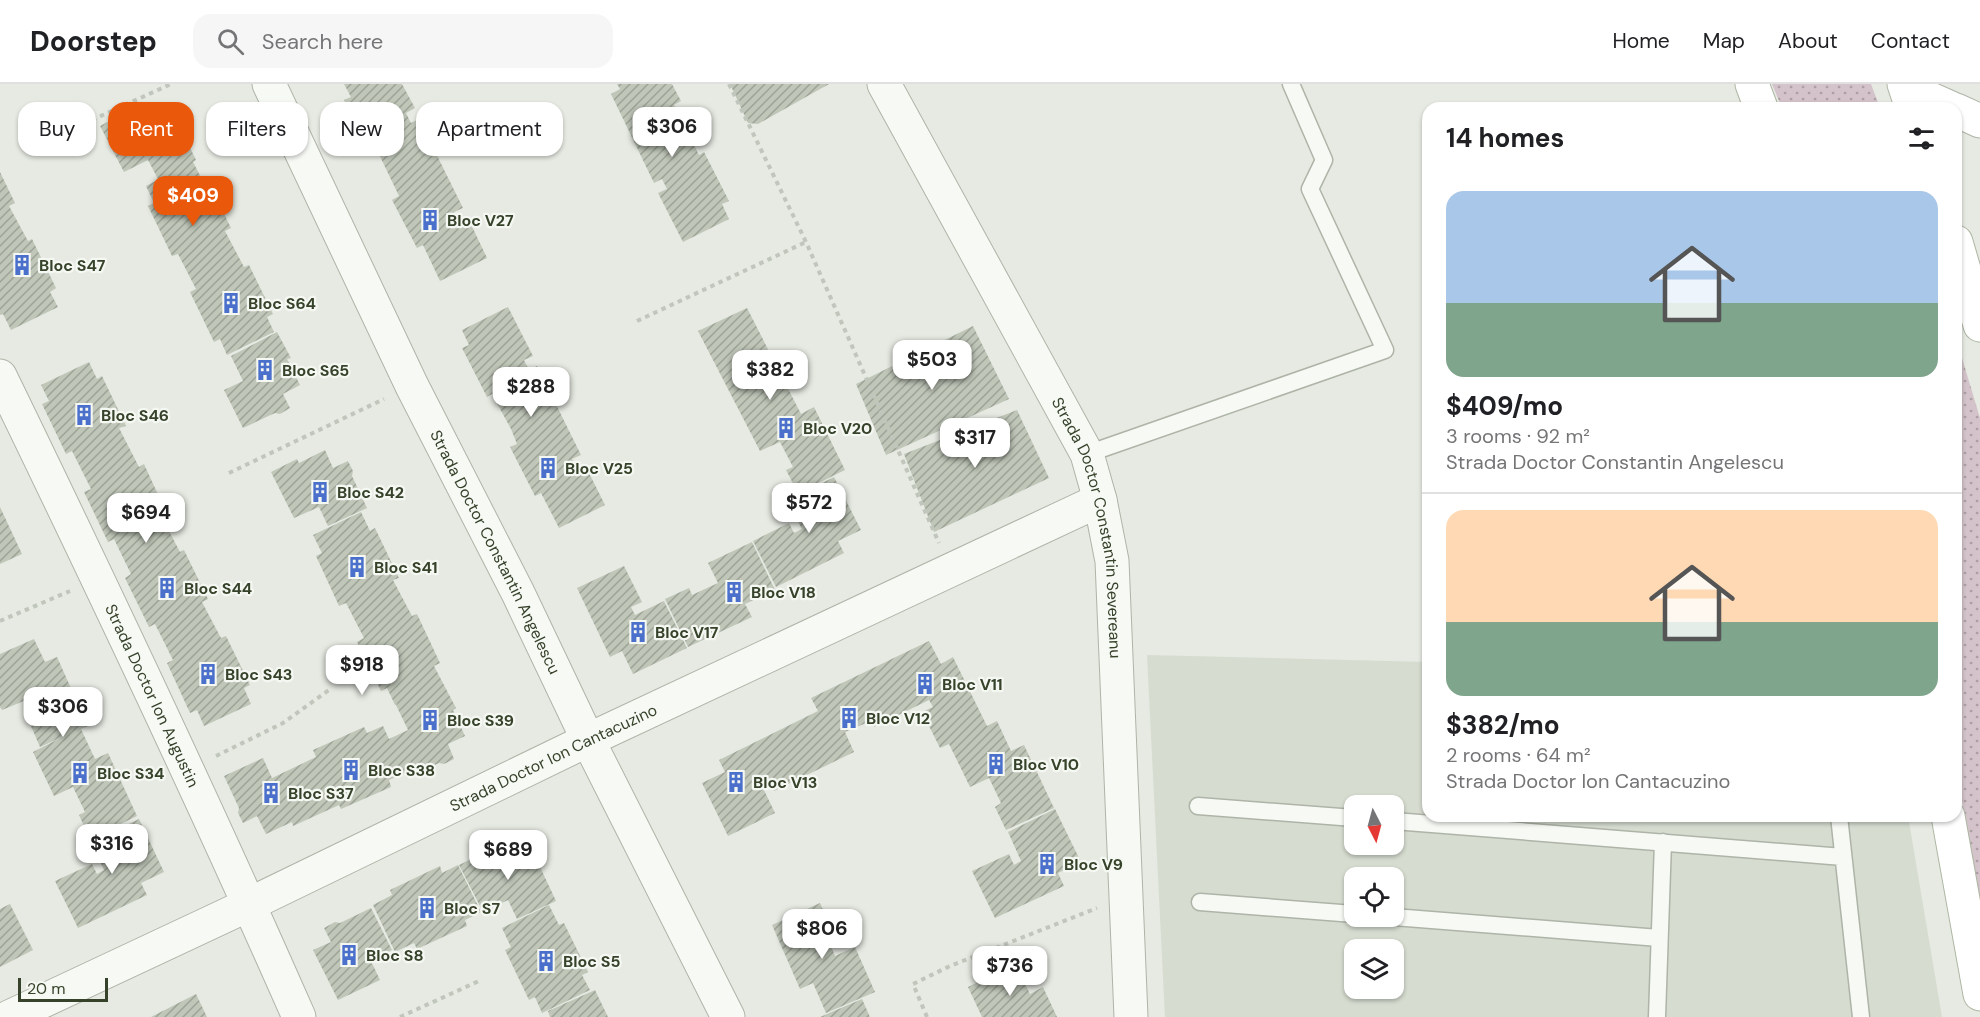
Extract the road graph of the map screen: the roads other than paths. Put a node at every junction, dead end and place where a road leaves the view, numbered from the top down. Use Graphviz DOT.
graph roads {
  1 [pos="269,84"];
  2 [pos="884,84"];
  3 [pos="1291,84"];
  4 [pos="1752,84"];
  5 [pos="1907,93"];
  6 [pos="1759,102"];
  7 [pos="1933,102"];
  8 [pos="1962,113"];
  9 [pos="1980,121"];
  10 [pos="1962,263"];
  11 [pos="1980,325"];
  12 [pos="0,376"];
  13 [pos="1087,454"];
  14 [pos="1100,500"];
  15 [pos="588,740"];
  16 [pos="1198,806"];
  17 [pos="1344,817"];
  18 [pos="1404,822"];
  19 [pos="1840,822"];
  20 [pos="1949,822"];
  21 [pos="1663,842"];
  22 [pos="1843,857"];
  23 [pos="1200,902"];
  24 [pos="250,904"];
  25 [pos="1344,913"];
  26 [pos="1404,918"];
  27 [pos="1659,938"];
  28 [pos="1980,994"];
  29 [pos="9,1017"];
  30 [pos="299,1017"];
  31 [pos="728,1017"];
  32 [pos="1131,1017"];
  33 [pos="1657,1017"];
  34 [pos="1861,1017"];
  1 -- 15 [label="street, Strada Doctor Constantin Angelescu"];
  2 -- 13 [label="street, Strada Doctor Constantin Severeanu"];
  3 -- 13 [label="lane"];
  4 -- 6 [label="main road"];
  5 -- 7 [label="main road"];
  8 -- 9 [label="main road"];
  10 -- 11 [label="main road"];
  12 -- 24 [label="street, Strada Doctor Ion Augustin"];
  13 -- 14 [label="street, Strada Doctor Constantin Severeanu"];
  14 -- 15 [label="street, Strada Doctor Ion Cantacuzino"];
  14 -- 32 [label="street, Strada Doctor Constantin Severeanu"];
  15 -- 24 [label="street, Strada Doctor Ion Cantacuzino"];
  15 -- 31 [label="street, Strada Doctor Constantin Angelescu"];
  16 -- 17 [label="lane"];
  18 -- 21 [label="lane"];
  19 -- 22 [label="lane"];
  20 -- 28 [label="main road"];
  21 -- 22 [label="lane"];
  21 -- 27 [label="lane"];
  22 -- 34 [label="lane"];
  23 -- 25 [label="lane"];
  24 -- 29 [label="street, Strada Doctor Ion Cantacuzino"];
  24 -- 30 [label="street, Strada Doctor Ion Augustin"];
  26 -- 27 [label="lane"];
  27 -- 33 [label="lane"];
}
